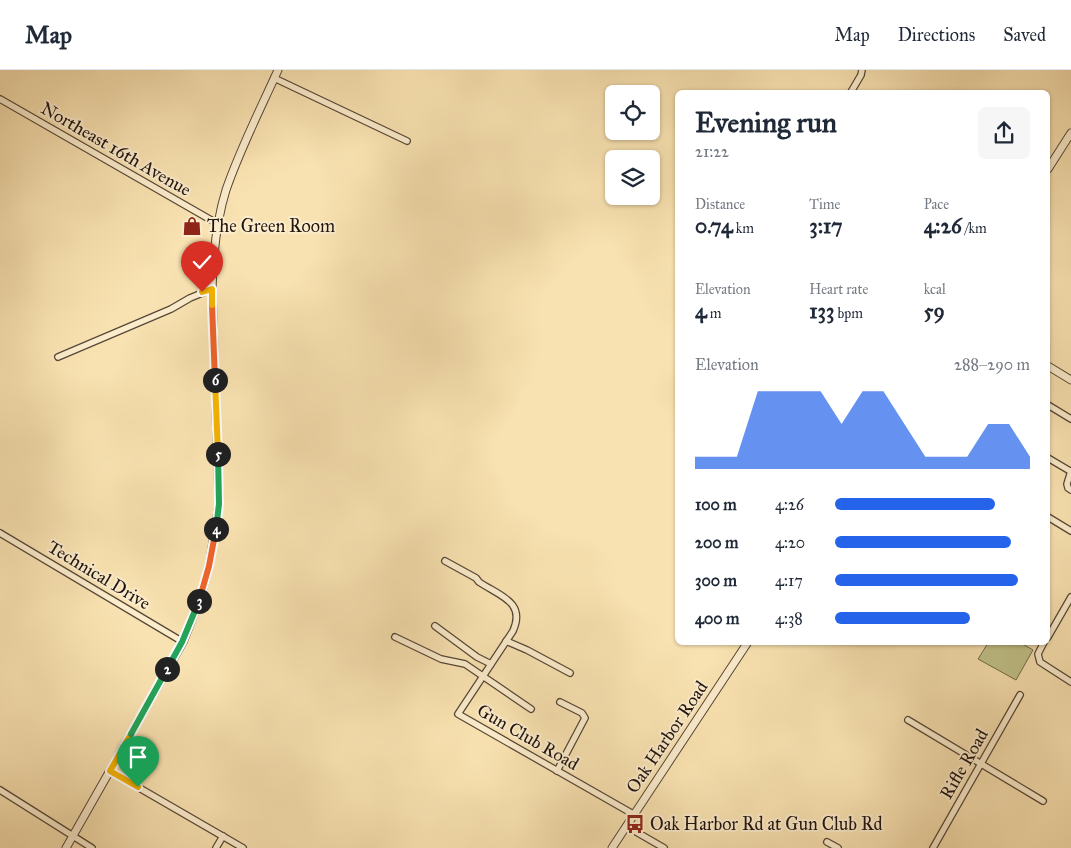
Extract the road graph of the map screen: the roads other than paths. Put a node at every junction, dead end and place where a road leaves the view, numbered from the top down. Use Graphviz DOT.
graph roads {
  1 [pos="278,70"];
  2 [pos="862,70"];
  3 [pos="274,78"];
  4 [pos="852,90"];
  5 [pos="0,99"];
  6 [pos="1071,133"];
  7 [pos="406,141"];
  8 [pos="1050,166"];
  9 [pos="218,224"];
  10 [pos="212,289"];
  11 [pos="58,357"];
  12 [pos="1050,368"];
  13 [pos="1071,380"];
  14 [pos="1050,406"];
  15 [pos="1071,419"];
  16 [pos="1050,459"];
  17 [pos="1071,471"];
  18 [pos="1071,490"];
  19 [pos="1050,519"];
  20 [pos="1071,531"];
  21 [pos="0,533"];
  22 [pos="445,561"];
  23 [pos="1071,598"];
  24 [pos="435,626"];
  25 [pos="1050,634"];
  26 [pos="395,637"];
  27 [pos="506,641"];
  28 [pos="182,642"];
  29 [pos="746,645"];
  30 [pos="1042,645"];
  31 [pos="491,664"];
  32 [pos="570,673"];
  33 [pos="483,676"];
  34 [pos="1071,682"];
  35 [pos="1020,695"];
  36 [pos="560,702"];
  37 [pos="531,709"];
  38 [pos="908,720"];
  39 [pos="982,764"];
  40 [pos="110,771"];
  41 [pos="557,771"];
  42 [pos="0,790"];
  43 [pos="1043,801"];
  44 [pos="634,814"];
  45 [pos="626,826"];
  46 [pos="223,836"];
  47 [pos="72,837"];
  48 [pos="828,842"];
  49 [pos="66,848"];
  50 [pos="92,848"];
  51 [pos="216,848"];
  52 [pos="243,848"];
  53 [pos="612,848"];
  54 [pos="664,848"];
  55 [pos="838,848"];
  56 [pos="933,848"];
  1 -- 3 [label="street"];
  2 -- 4 [label="street"];
  3 -- 7 [label="street"];
  3 -- 9 [label="street"];
  5 -- 9 [label="street, Northeast 16th Avenue"];
  6 -- 8 [label="street"];
  9 -- 10 [label="street"];
  10 -- 11 [label="street"];
  10 -- 28 [label="street"];
  12 -- 13 [label="street"];
  14 -- 15 [label="street"];
  16 -- 17 [label="street"];
  17 -- 18 [label="street"];
  19 -- 20 [label="street"];
  21 -- 28 [label="street, Technical Drive"];
  22 -- 27 [label="street, Gun Club Road"];
  23 -- 25 [label="street"];
  24 -- 31 [label="street"];
  26 -- 33 [label="street"];
  27 -- 31 [label="street, Gun Club Road"];
  27 -- 32 [label="street"];
  28 -- 40 [label="street"];
  29 -- 44 [label="street, Oak Harbor Road"];
  30 -- 34 [label="street"];
  31 -- 33 [label="street, Gun Club Road"];
  33 -- 37 [label="street"];
  33 -- 41 [label="street, Gun Club Road"];
  35 -- 39 [label="street, Rifle Road"];
  36 -- 41 [label="street"];
  38 -- 39 [label="street"];
  39 -- 43 [label="street"];
  39 -- 56 [label="street, Rifle Road"];
  40 -- 46 [label="street"];
  40 -- 47 [label="street"];
  41 -- 44 [label="street, Gun Club Road"];
  42 -- 47 [label="street"];
  44 -- 45 [label="street, Oak Harbor Road"];
  45 -- 53 [label="street, Oak Harbor Road"];
  45 -- 54 [label="street"];
  46 -- 51 [label="street"];
  46 -- 52 [label="street"];
  47 -- 49 [label="street"];
  47 -- 50 [label="street"];
  48 -- 55 [label="street"];
}
